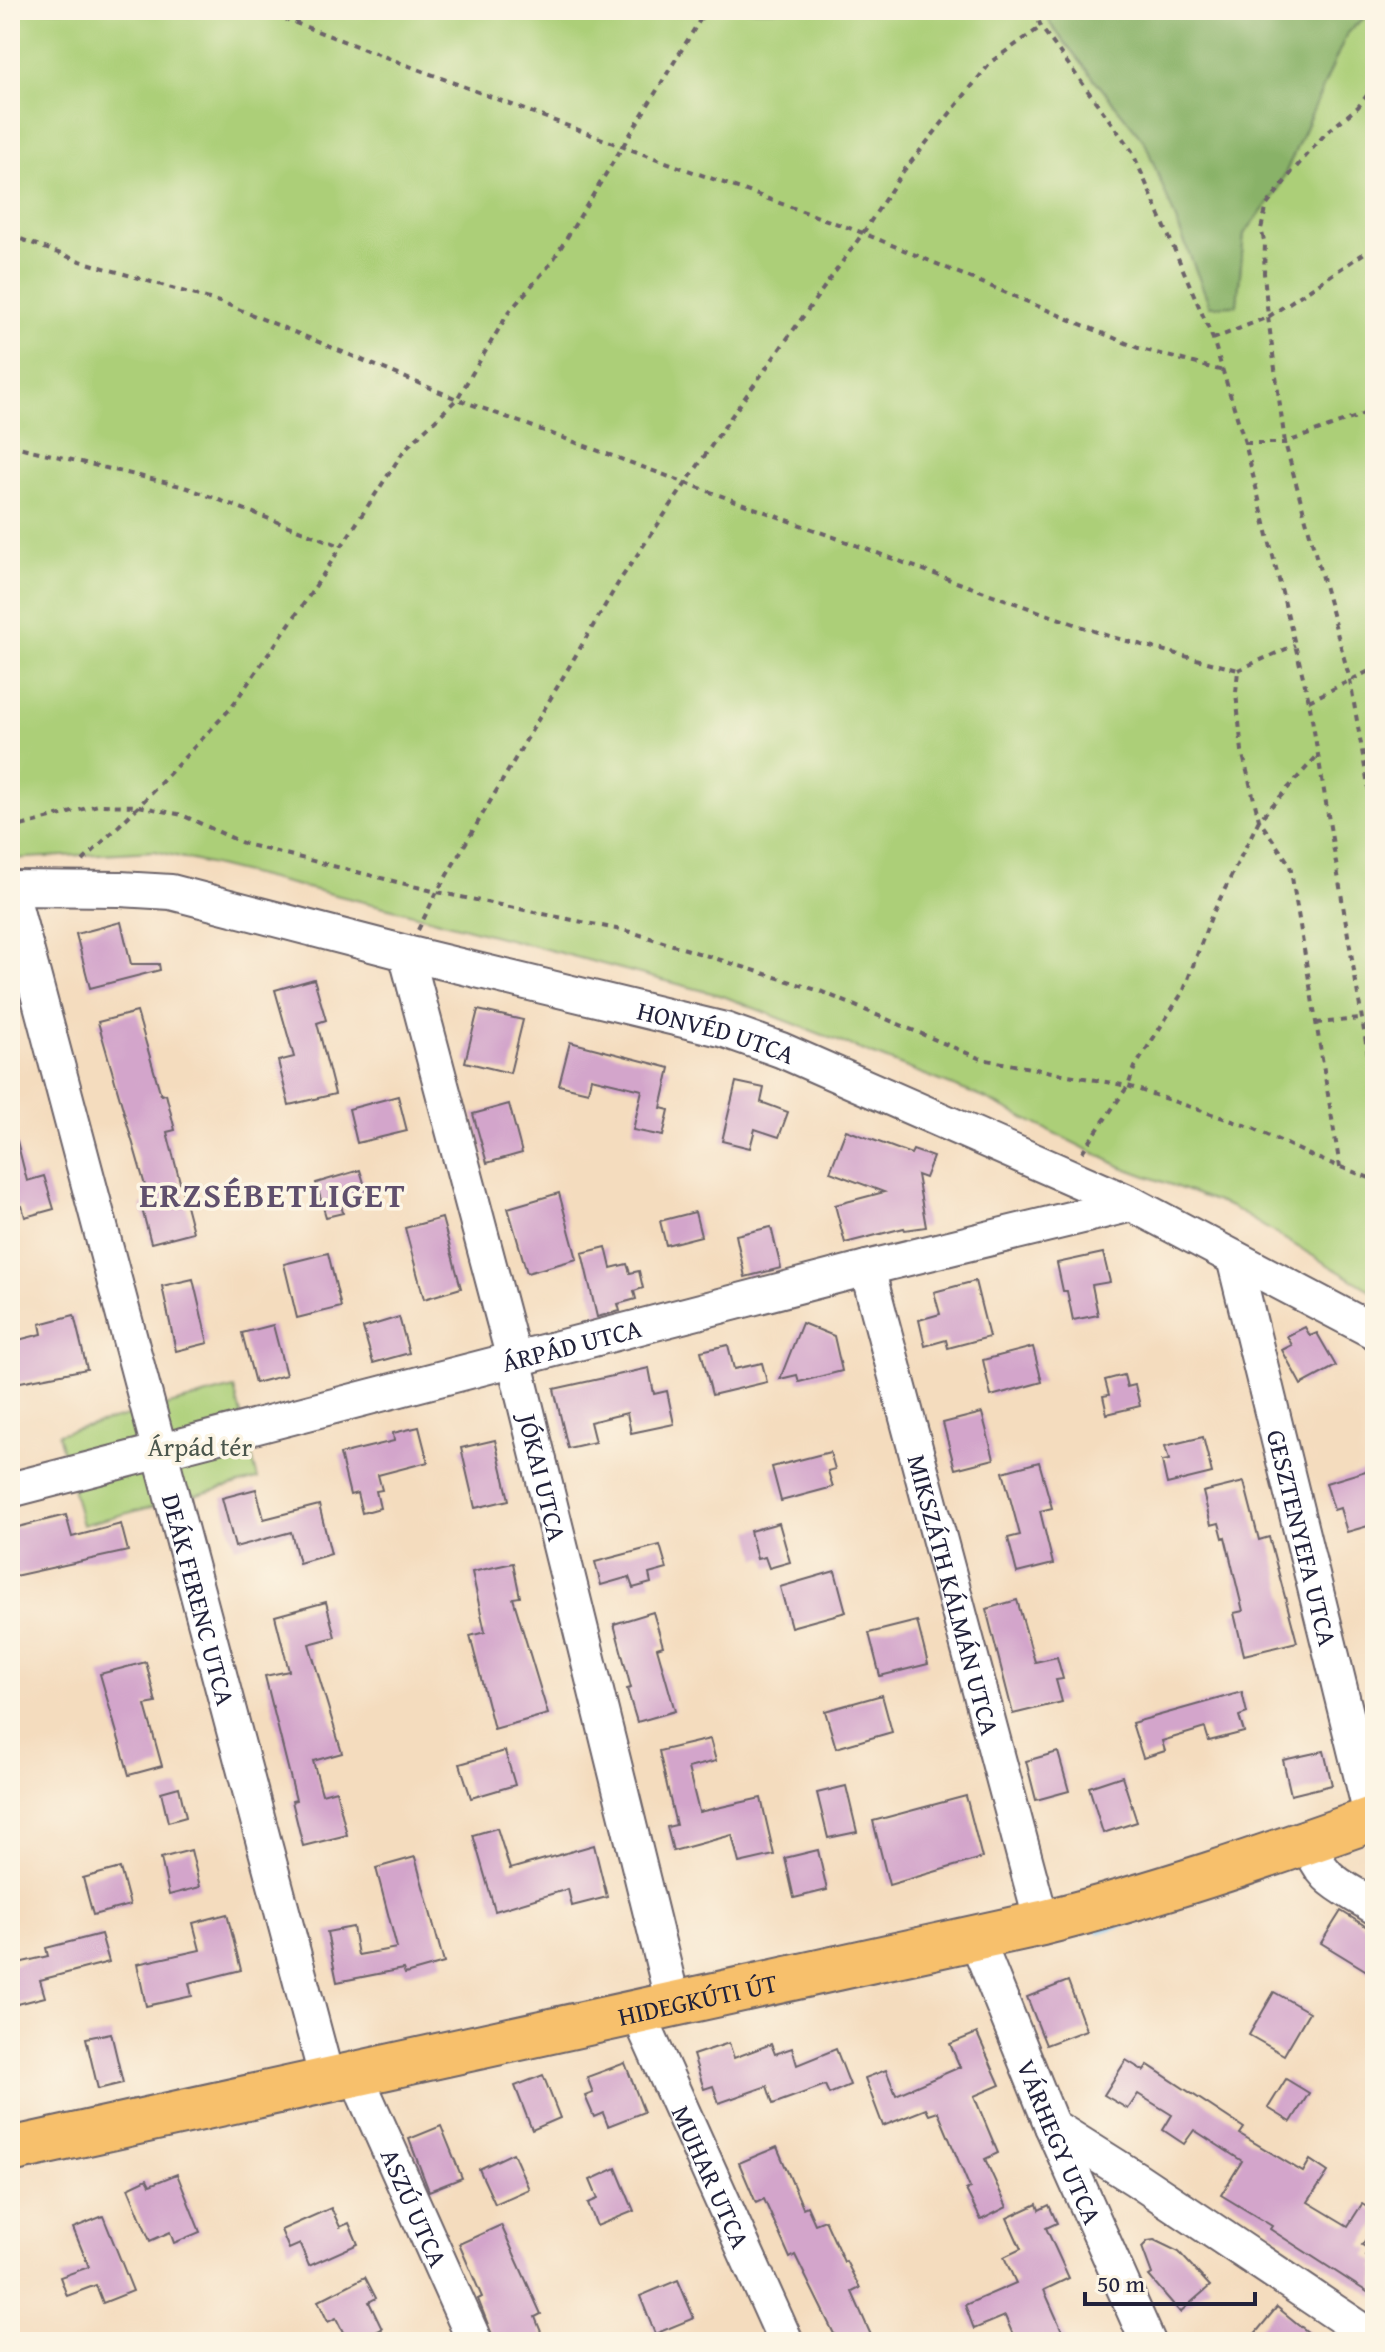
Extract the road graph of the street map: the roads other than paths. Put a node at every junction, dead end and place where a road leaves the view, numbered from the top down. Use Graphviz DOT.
graph roads {
  1 [pos="10,888"];
  2 [pos="406,953"];
  3 [pos="1132,1204"];
  4 [pos="1234,1258"];
  5 [pos="867,1268"];
  6 [pos="1375,1332"];
  7 [pos="514,1359"];
  8 [pos="160,1452"];
  9 [pos="10,1490"];
  10 [pos="1374,1818"];
  11 [pos="1312,1849"];
  12 [pos="1375,1907"];
  13 [pos="1042,1923"];
  14 [pos="981,1949"];
  15 [pos="651,2017"];
  16 [pos="353,2083"];
  17 [pos="1052,2126"];
  18 [pos="10,2150"];
  19 [pos="1375,2339"];
  20 [pos="475,2342"];
  21 [pos="786,2342"];
  22 [pos="1148,2342"];
  1 -- 2 [label="street, HONVÉD UTCA"];
  1 -- 8 [label="street, DEÁK FERENC UTCA"];
  2 -- 3 [label="street, HONVÉD UTCA"];
  2 -- 7 [label="street, JÓKAI UTCA"];
  3 -- 4 [label="street, HONVÉD UTCA"];
  3 -- 5 [label="street, ÁRPÁD UTCA"];
  4 -- 6 [label="street, HONVÉD UTCA"];
  4 -- 10 [label="street, GESZTENYEFA UTCA"];
  5 -- 7 [label="street, ÁRPÁD UTCA"];
  5 -- 13 [label="street, MIKSZÁTH KÁLMÁN UTCA"];
  7 -- 8 [label="street, ÁRPÁD UTCA"];
  7 -- 15 [label="street, JÓKAI UTCA"];
  8 -- 9 [label="street, ÁRPÁD UTCA"];
  8 -- 16 [label="street, DEÁK FERENC UTCA"];
  10 -- 11 [label="main road, HIDEGKÚTI ÚT"];
  11 -- 12 [label="street"];
  11 -- 13 [label="main road, HIDEGKÚTI ÚT"];
  13 -- 14 [label="main road, HIDEGKÚTI ÚT"];
  14 -- 15 [label="main road, HIDEGKÚTI ÚT"];
  14 -- 17 [label="street, VÁRHEGY UTCA"];
  15 -- 16 [label="main road, HIDEGKÚTI ÚT"];
  15 -- 21 [label="street, MUHAR UTCA"];
  16 -- 18 [label="main road, HIDEGKÚTI ÚT"];
  16 -- 20 [label="street, ASZÚ UTCA"];
  17 -- 19 [label="street"];
  17 -- 22 [label="street, VÁRHEGY UTCA"];
}
